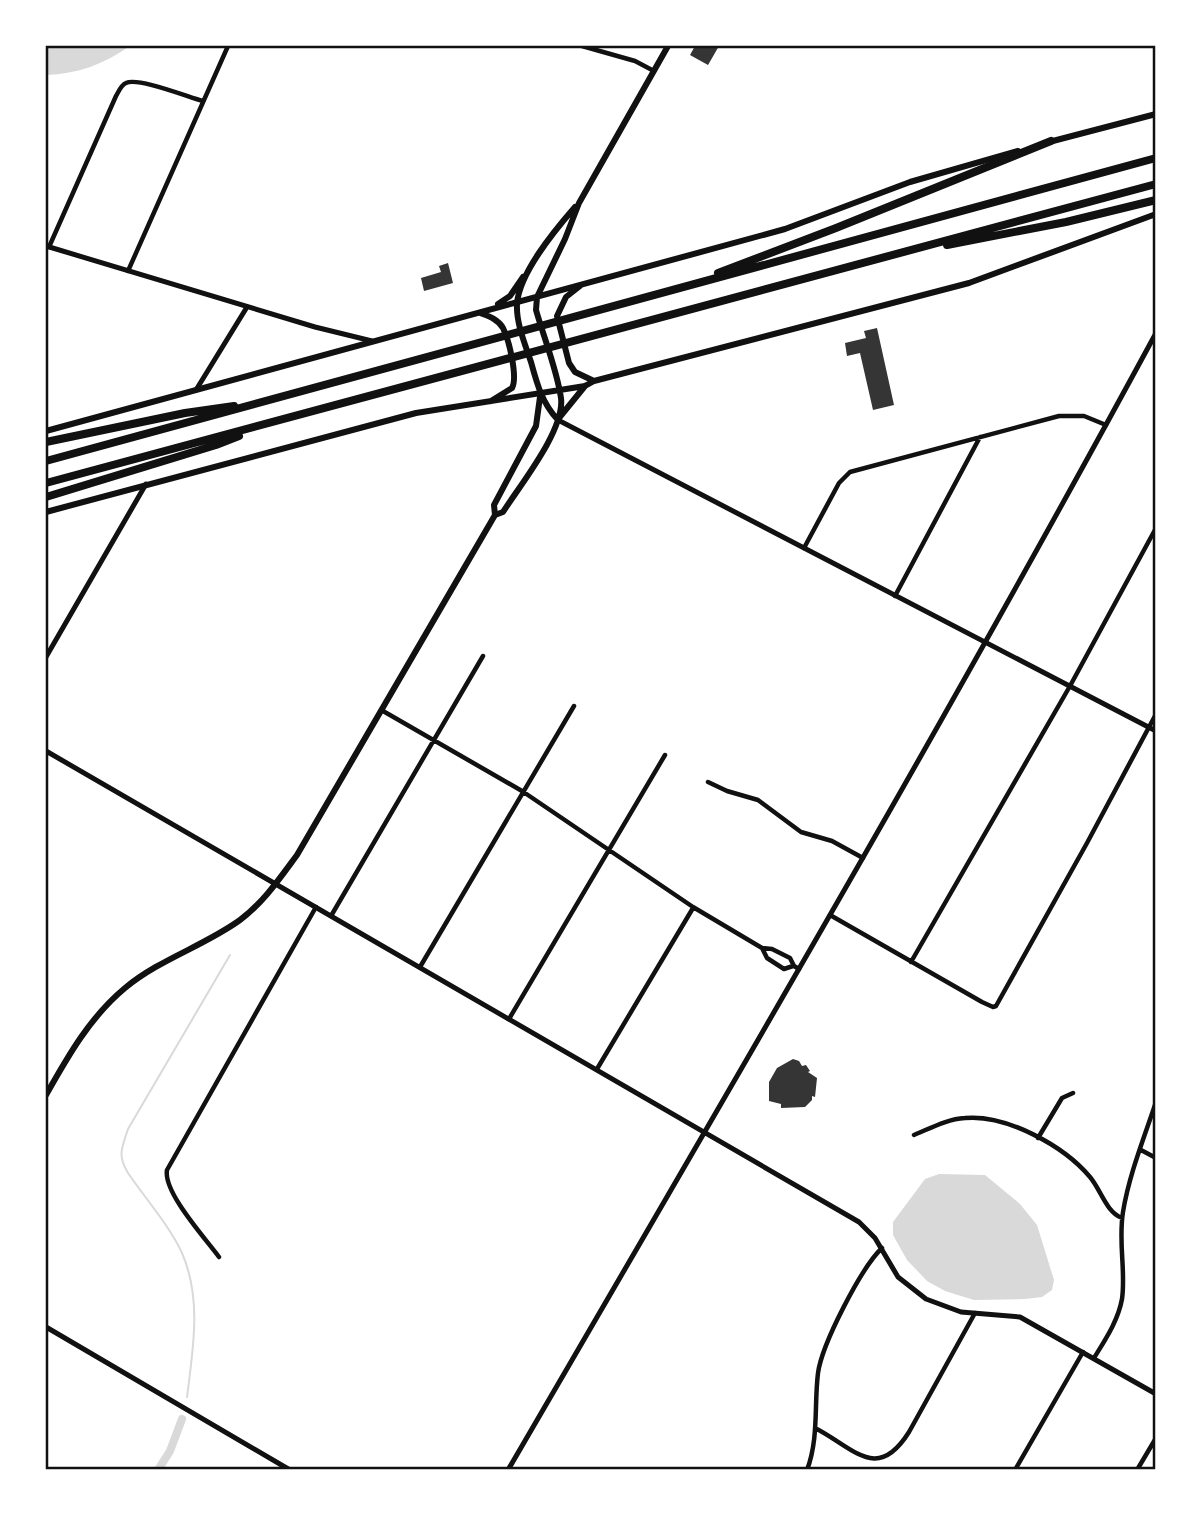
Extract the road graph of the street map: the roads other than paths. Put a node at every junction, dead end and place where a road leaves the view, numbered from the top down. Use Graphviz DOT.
graph roads {
  1 [pos="228,46"];
  2 [pos="582,46"];
  3 [pos="668,46"];
  4 [pos="654,71"];
  5 [pos="203,102"];
  6 [pos="1156,114"];
  7 [pos="1051,141"];
  8 [pos="1156,158"];
  9 [pos="1156,184"];
  10 [pos="1156,200"];
  11 [pos="579,203"];
  12 [pos="1156,214"];
  13 [pos="47,246"];
  14 [pos="876,259"];
  15 [pos="534,261"];
  16 [pos="127,272"];
  17 [pos="584,283"];
  18 [pos="671,290"];
  19 [pos="537,297"];
  20 [pos="517,302"];
  21 [pos="247,307"];
  22 [pos="493,308"];
  23 [pos="479,313"];
  24 [pos="1156,333"];
  25 [pos="373,341"];
  26 [pos="594,381"];
  27 [pos="585,386"];
  28 [pos="196,390"];
  29 [pos="559,391"];
  30 [pos="540,395"];
  31 [pos="271,400"];
  32 [pos="486,403"];
  33 [pos="558,420"];
  34 [pos="268,424"];
  35 [pos="1106,425"];
  36 [pos="46,431"];
  37 [pos="979,437"];
  38 [pos="46,442"];
  39 [pos="46,461"];
  40 [pos="46,483"];
  41 [pos="146,484"];
  42 [pos="46,497"];
  43 [pos="46,512"];
  44 [pos="495,515"];
  45 [pos="1156,528"];
  46 [pos="804,548"];
  47 [pos="895,596"];
  48 [pos="986,643"];
  49 [pos="483,656"];
  50 [pos="46,657"];
  51 [pos="1070,686"];
  52 [pos="574,706"];
  53 [pos="383,711"];
  54 [pos="1156,714"];
  55 [pos="1148,727"];
  56 [pos="1156,731"];
  57 [pos="433,739"];
  58 [pos="46,751"];
  59 [pos="665,755"];
  60 [pos="708,782"];
  61 [pos="522,791"];
  62 [pos="608,849"];
  63 [pos="864,858"];
  64 [pos="275,885"];
  65 [pos="693,907"];
  66 [pos="316,908"];
  67 [pos="830,915"];
  68 [pos="331,916"];
  69 [pos="762,948"];
  70 [pos="911,961"];
  71 [pos="420,967"];
  72 [pos="796,968"];
  73 [pos="509,1019"];
  74 [pos="597,1069"];
  75 [pos="1073,1093"];
  76 [pos="46,1095"];
  77 [pos="1156,1102"];
  78 [pos="705,1133"];
  79 [pos="914,1135"];
  80 [pos="1038,1138"];
  81 [pos="1141,1150"];
  82 [pos="1156,1158"];
  83 [pos="1122,1218"];
  84 [pos="882,1248"];
  85 [pos="219,1257"];
  86 [pos="975,1313"];
  87 [pos="46,1327"];
  88 [pos="1083,1352"];
  89 [pos="1094,1358"];
  90 [pos="1156,1394"];
  91 [pos="815,1427"];
  92 [pos="1156,1438"];
  93 [pos="290,1469"];
  94 [pos="508,1469"];
  95 [pos="807,1469"];
  96 [pos="1015,1469"];
  97 [pos="1137,1469"];
  1 -- 5 [label="street"];
  2 -- 4 [label="street"];
  3 -- 4 [label="main road"];
  4 -- 11 [label="main road"];
  5 -- 13 [label="street"];
  5 -- 16 [label="street"];
  6 -- 7 [label="main road"];
  7 -- 17 [label="main road"];
  7 -- 18 [label="highway"];
  8 -- 18 [label="highway"];
  9 -- 14 [label="highway"];
  10 -- 14 [label="highway"];
  11 -- 15 [label="main road"];
  11 -- 19 [label="main road"];
  12 -- 26 [label="main road"];
  13 -- 16 [label="street"];
  14 -- 34 [label="highway"];
  15 -- 20 [label="main road"];
  15 -- 22 [label="main road"];
  16 -- 21 [label="street"];
  17 -- 19 [label="main road"];
  17 -- 26 [label="main road"];
  18 -- 31 [label="highway"];
  19 -- 20 [label="main road"];
  19 -- 29 [label="main road"];
  20 -- 22 [label="main road"];
  20 -- 30 [label="main road"];
  21 -- 25 [label="street"];
  21 -- 28 [label="street"];
  22 -- 23 [label="main road"];
  23 -- 25 [label="main road"];
  23 -- 32 [label="main road"];
  24 -- 35 [label="street"];
  25 -- 28 [label="main road"];
  26 -- 27 [label="main road"];
  27 -- 29 [label="main road"];
  27 -- 33 [label="main road"];
  28 -- 36 [label="main road"];
  29 -- 30 [label="main road"];
  29 -- 33 [label="main road"];
  30 -- 32 [label="main road"];
  30 -- 33 [label="main road"];
  30 -- 44 [label="main road"];
  31 -- 38 [label="highway"];
  31 -- 39 [label="highway"];
  32 -- 41 [label="main road"];
  33 -- 44 [label="main road"];
  33 -- 46 [label="street"];
  34 -- 40 [label="highway"];
  34 -- 42 [label="highway"];
  35 -- 37 [label="street"];
  35 -- 48 [label="street"];
  37 -- 46 [label="street"];
  37 -- 47 [label="street"];
  41 -- 43 [label="main road"];
  41 -- 50 [label="street"];
  44 -- 53 [label="main road"];
  45 -- 51 [label="street"];
  46 -- 47 [label="street"];
  47 -- 48 [label="street"];
  48 -- 51 [label="street"];
  48 -- 63 [label="street"];
  49 -- 57 [label="street"];
  51 -- 55 [label="street"];
  51 -- 70 [label="street"];
  52 -- 61 [label="street"];
  53 -- 57 [label="street"];
  53 -- 64 [label="main road"];
  54 -- 55 [label="street"];
  55 -- 56 [label="street"];
  55 -- 70 [label="street"];
  57 -- 61 [label="street"];
  57 -- 68 [label="street"];
  58 -- 64 [label="street"];
  59 -- 62 [label="street"];
  60 -- 63 [label="street"];
  61 -- 62 [label="street"];
  61 -- 71 [label="street"];
  62 -- 65 [label="street"];
  62 -- 73 [label="street"];
  63 -- 67 [label="street"];
  64 -- 66 [label="street"];
  64 -- 76 [label="main road"];
  65 -- 69 [label="street"];
  65 -- 74 [label="street"];
  66 -- 68 [label="street"];
  66 -- 85 [label="street"];
  67 -- 70 [label="street"];
  67 -- 72 [label="street"];
  68 -- 71 [label="street"];
  69 -- 72 [label="street"];
  69 -- 72 [label="street"];
  71 -- 73 [label="street"];
  72 -- 78 [label="street"];
  73 -- 74 [label="street"];
  74 -- 78 [label="street"];
  75 -- 80 [label="street"];
  77 -- 81 [label="street"];
  78 -- 84 [label="street"];
  78 -- 94 [label="street"];
  79 -- 80 [label="street"];
  80 -- 83 [label="street"];
  81 -- 82 [label="street"];
  81 -- 83 [label="street"];
  83 -- 89 [label="street"];
  84 -- 86 [label="street"];
  84 -- 91 [label="street"];
  86 -- 88 [label="street"];
  86 -- 91 [label="street"];
  87 -- 93 [label="street"];
  88 -- 89 [label="street"];
  88 -- 96 [label="street"];
  89 -- 90 [label="street"];
  91 -- 95 [label="street"];
  92 -- 97 [label="street"];
}
